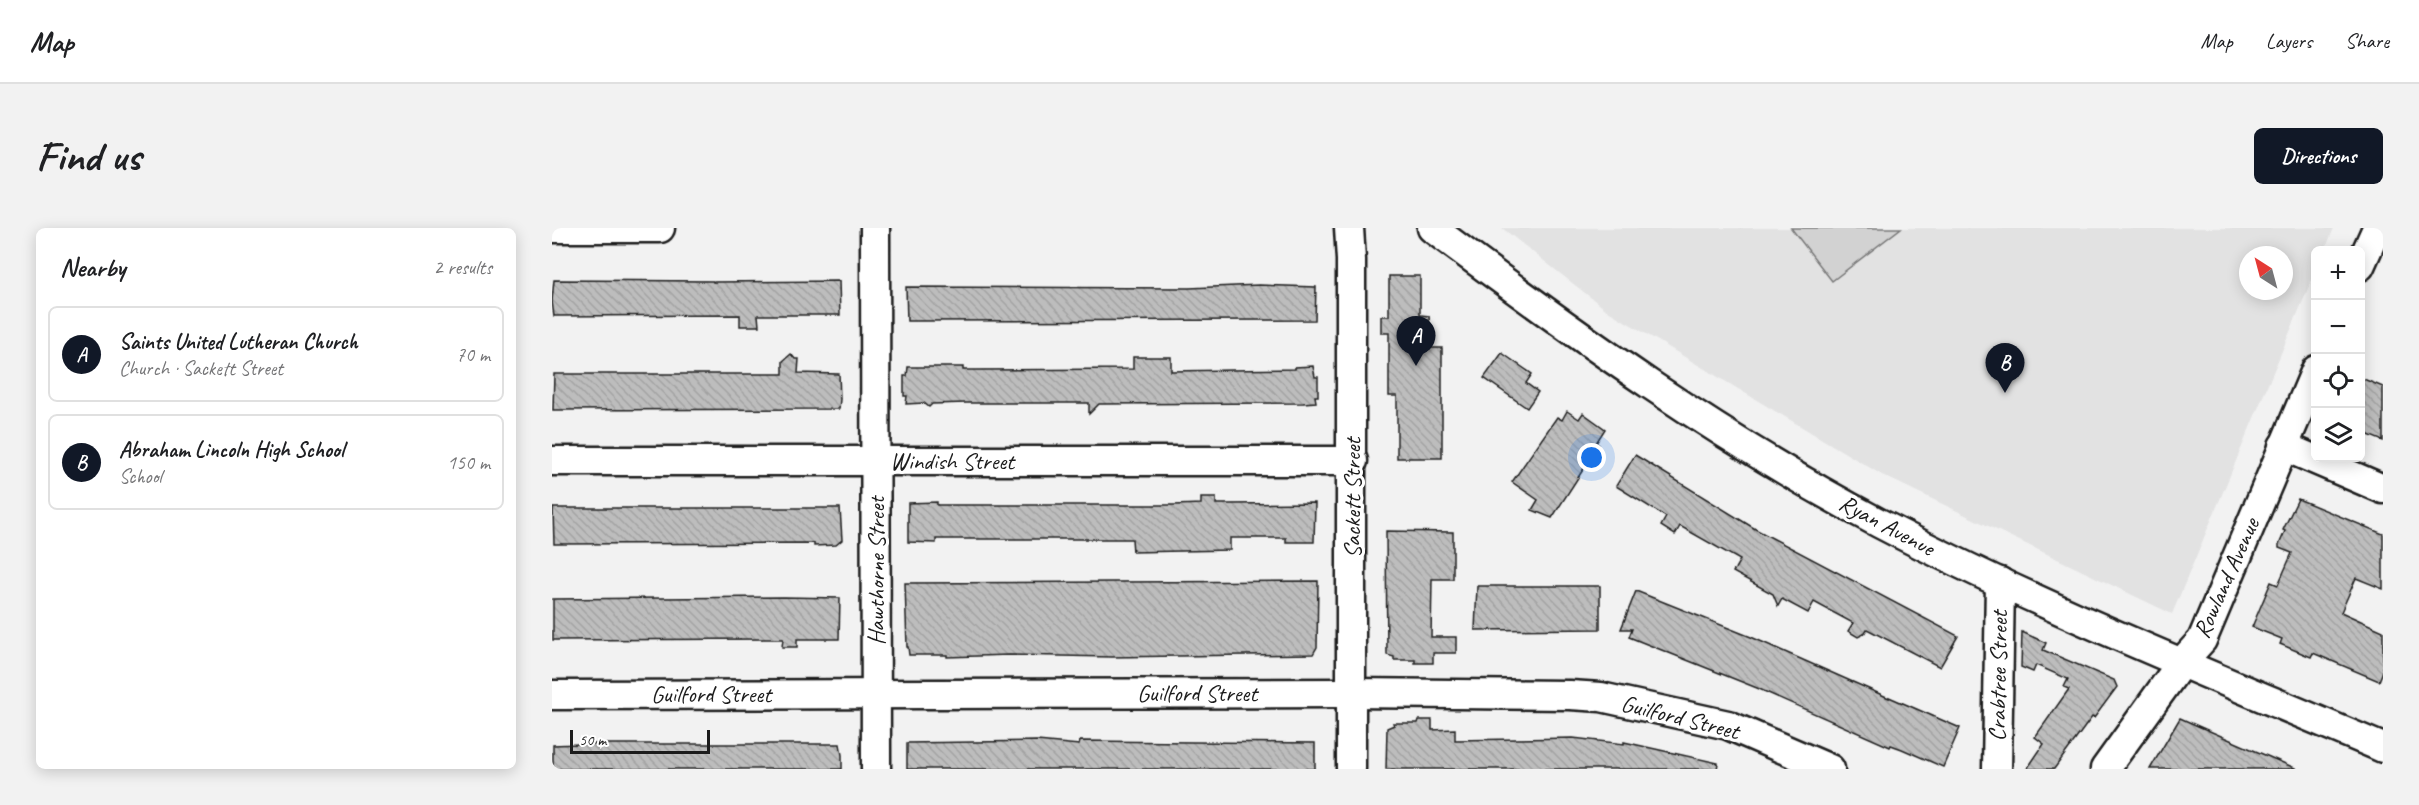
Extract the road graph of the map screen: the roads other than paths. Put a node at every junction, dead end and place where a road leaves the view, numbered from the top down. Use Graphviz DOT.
graph roads {
  1 [pos="552,228"];
  2 [pos="660,228"];
  3 [pos="875,228"];
  4 [pos="1348,228"];
  5 [pos="1432,228"];
  6 [pos="2378,235"];
  7 [pos="2365,259"];
  8 [pos="2311,382"];
  9 [pos="2283,446"];
  10 [pos="552,461"];
  11 [pos="876,461"];
  12 [pos="1353,461"];
  13 [pos="2383,489"];
  14 [pos="2000,582"];
  15 [pos="2182,662"];
  16 [pos="1351,693"];
  17 [pos="876,694"];
  18 [pos="552,695"];
  19 [pos="2383,748"];
  20 [pos="876,769"];
  21 [pos="1351,769"];
  22 [pos="1830,769"];
  23 [pos="1996,769"];
  24 [pos="2105,769"];
  1 -- 2 [label="street"];
  3 -- 11 [label="street, Hawthorne Street"];
  4 -- 12 [label="street, Sackett Street"];
  5 -- 14 [label="street, Ryan Avenue"];
  6 -- 7 [label="street"];
  8 -- 9 [label="street, Rowland Avenue"];
  9 -- 13 [label="street"];
  9 -- 15 [label="street, Rowland Avenue"];
  10 -- 11 [label="street, Windish Street"];
  11 -- 12 [label="street, Windish Street"];
  11 -- 17 [label="street, Hawthorne Street"];
  12 -- 16 [label="street, Sackett Street"];
  14 -- 15 [label="street, Ryan Avenue"];
  14 -- 23 [label="street, Crabtree Street"];
  15 -- 19 [label="street, Ryan Avenue"];
  15 -- 24 [label="street, Rowland Avenue"];
  16 -- 17 [label="street, Guilford Street"];
  16 -- 21 [label="street, Sackett Street"];
  16 -- 22 [label="street, Guilford Street"];
  17 -- 18 [label="street, Guilford Street"];
  17 -- 20 [label="street, Hawthorne Street"];
}
